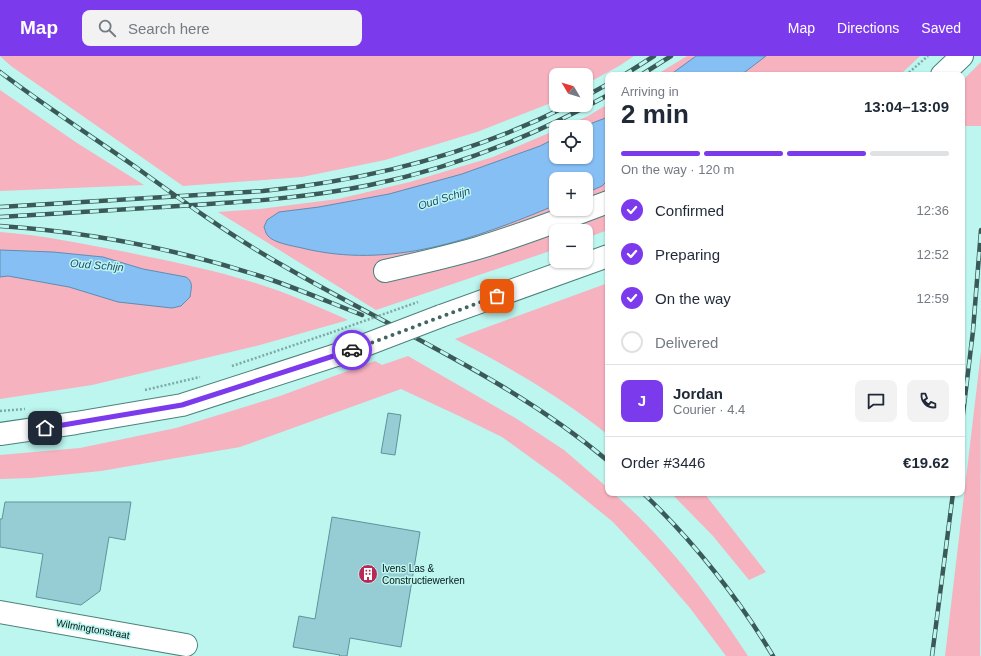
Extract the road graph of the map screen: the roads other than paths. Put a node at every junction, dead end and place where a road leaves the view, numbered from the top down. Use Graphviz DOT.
graph roads {
  1 [pos="962,56"];
  2 [pos="945,72"];
  3 [pos="605,203"];
  4 [pos="605,257"];
  5 [pos="385,271"];
  6 [pos="0,434"];
  7 [pos="0,612"];
  8 [pos="186,645"];
  1 -- 2 [label="main road"];
  3 -- 5 [label="main road"];
  4 -- 6 [label="main road, bridge"];
  7 -- 8 [label="main road, Wilmingtonstraat"];
}
